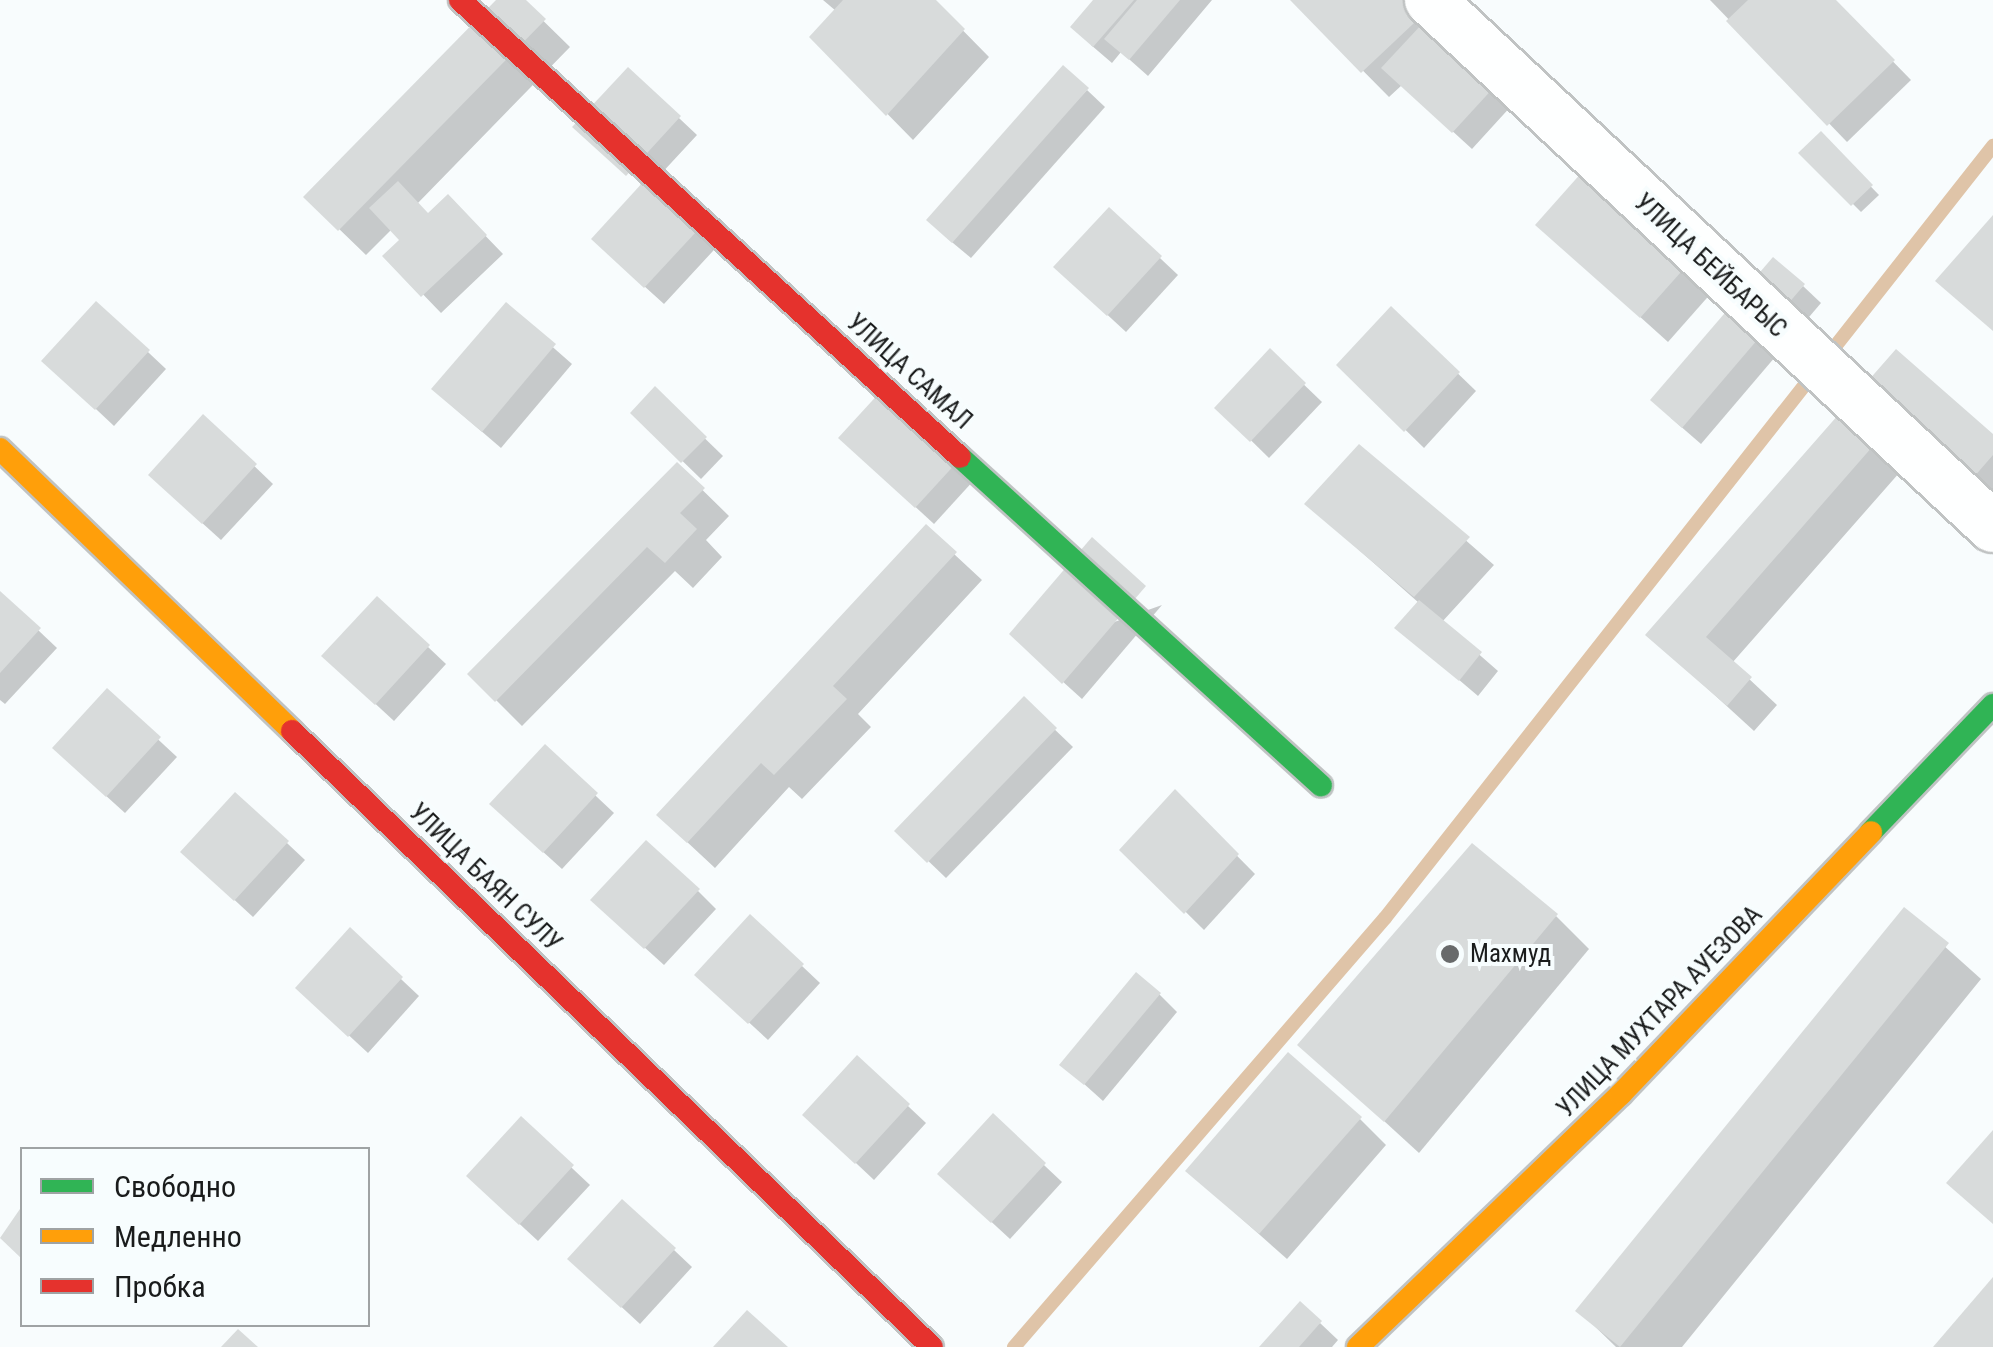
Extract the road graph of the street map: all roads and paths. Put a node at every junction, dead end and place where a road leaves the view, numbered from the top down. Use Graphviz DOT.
graph roads {
  1 [pos="460,0"];
  2 [pos="1430,0"];
  3 [pos="0,448"];
  4 [pos="1993,528"];
  5 [pos="1993,705"];
  6 [pos="1321,786"];
  7 [pos="932,1347"];
  8 [pos="1358,1347"];
  1 -- 6 [label="street, УЛИЦА САМАЛ"];
  2 -- 4 [label="street, УЛИЦА БЕЙБАРЫС"];
  3 -- 7 [label="street, УЛИЦА БАЯН СУЛУ"];
  5 -- 8 [label="street, УЛИЦА МУХТАРА АУЕЗОВА"];
}
